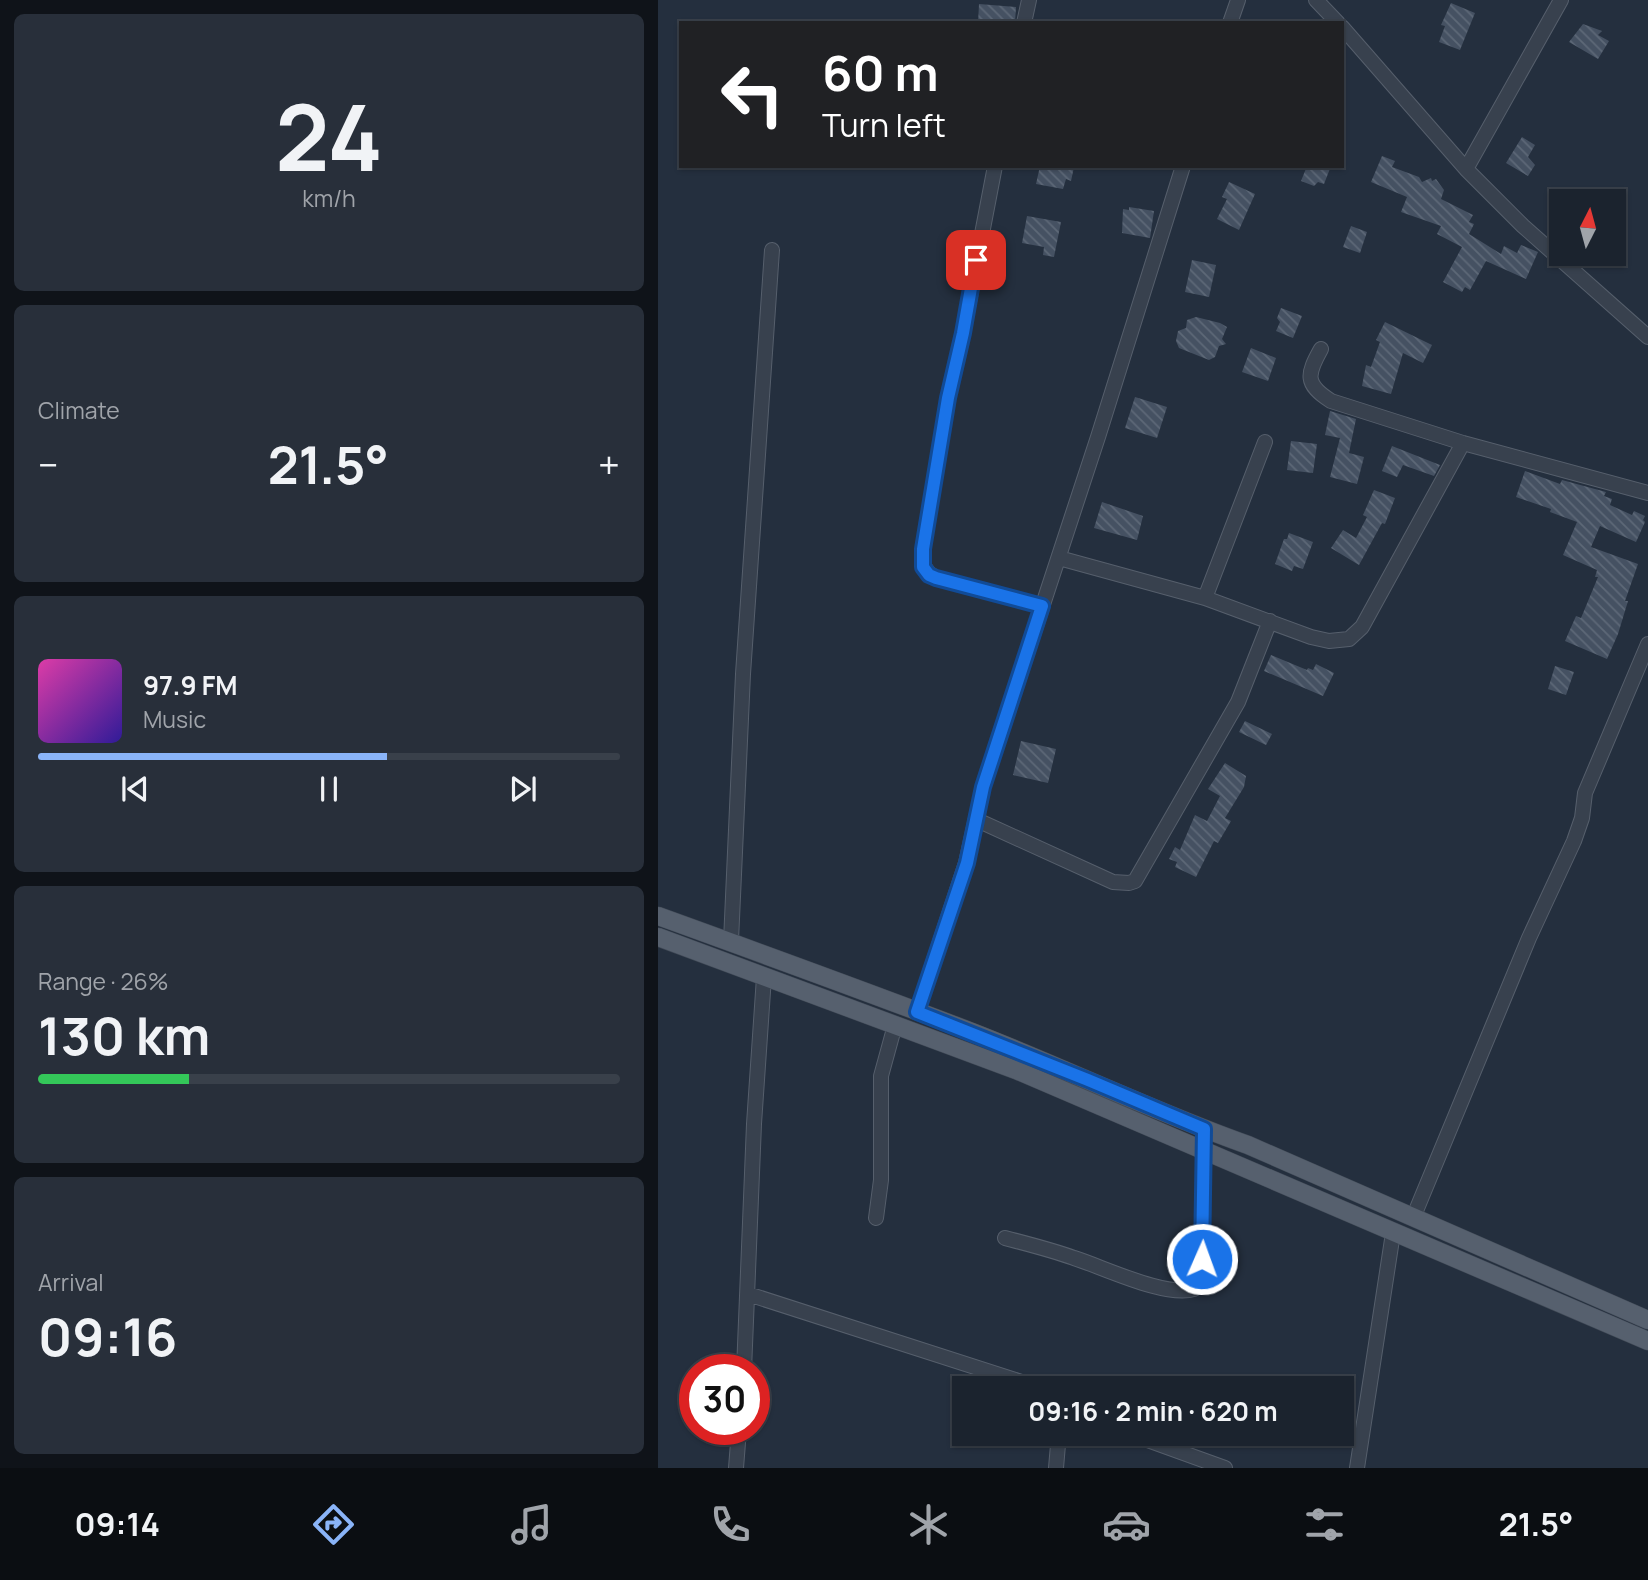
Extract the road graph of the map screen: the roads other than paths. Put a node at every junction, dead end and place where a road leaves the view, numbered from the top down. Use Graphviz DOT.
graph roads {
  1 [pos="1029,0"];
  2 [pos="1238,0"];
  3 [pos="1316,0"];
  4 [pos="1561,0"];
  5 [pos="1024,21"];
  6 [pos="1231,21"];
  7 [pos="1336,21"];
  8 [pos="1344,29"];
  9 [pos="995,168"];
  10 [pos="1182,168"];
  11 [pos="1466,169"];
  12 [pos="772,250"];
  13 [pos="1648,337"];
  14 [pos="1321,349"];
  15 [pos="1265,442"];
  16 [pos="1463,443"];
  17 [pos="1648,493"];
  18 [pos="1059,558"];
  19 [pos="1205,598"];
  20 [pos="1042,606"];
  21 [pos="1270,621"];
  22 [pos="1648,644"];
  23 [pos="977,820"];
  24 [pos="658,916"];
  25 [pos="658,937"];
  26 [pos="731,941"];
  27 [pos="764,977"];
  28 [pos="917,1012"];
  29 [pos="895,1026"];
  30 [pos="1204,1129"];
  31 [pos="1203,1151"];
  32 [pos="876,1218"];
  33 [pos="1413,1218"];
  34 [pos="1393,1233"];
  35 [pos="1005,1238"];
  36 [pos="748,1294"];
  37 [pos="1648,1320"];
  38 [pos="1648,1341"];
  39 [pos="745,1354"];
  40 [pos="1003,1376"];
  41 [pos="738,1445"];
  42 [pos="1058,1446"];
  43 [pos="1164,1446"];
  44 [pos="736,1468"];
  45 [pos="1056,1468"];
  46 [pos="1225,1468"];
  47 [pos="1357,1468"];
  1 -- 5 [label="street"];
  2 -- 6 [label="street"];
  3 -- 7 [label="street"];
  4 -- 11 [label="street"];
  8 -- 11 [label="street"];
  9 -- 20 [label="street"];
  10 -- 18 [label="street"];
  11 -- 13 [label="street"];
  12 -- 26 [label="street"];
  14 -- 16 [label="street"];
  15 -- 19 [label="street"];
  16 -- 17 [label="street"];
  16 -- 21 [label="street"];
  18 -- 19 [label="street"];
  18 -- 20 [label="street"];
  19 -- 21 [label="street"];
  20 -- 23 [label="street"];
  21 -- 23 [label="street"];
  22 -- 33 [label="street"];
  23 -- 28 [label="street"];
  24 -- 26 [label="main road"];
  25 -- 27 [label="main road"];
  26 -- 28 [label="main road"];
  27 -- 29 [label="main road"];
  27 -- 36 [label="street"];
  28 -- 30 [label="main road"];
  29 -- 31 [label="main road"];
  29 -- 32 [label="street"];
  30 -- 31 [label="street"];
  30 -- 33 [label="main road"];
  31 -- 34 [label="main road"];
  31 -- 35 [label="street"];
  33 -- 37 [label="main road"];
  34 -- 38 [label="main road"];
  34 -- 47 [label="street"];
  36 -- 39 [label="street"];
  36 -- 40 [label="street"];
  41 -- 44 [label="street"];
  42 -- 45 [label="street"];
  43 -- 46 [label="street"];
}
